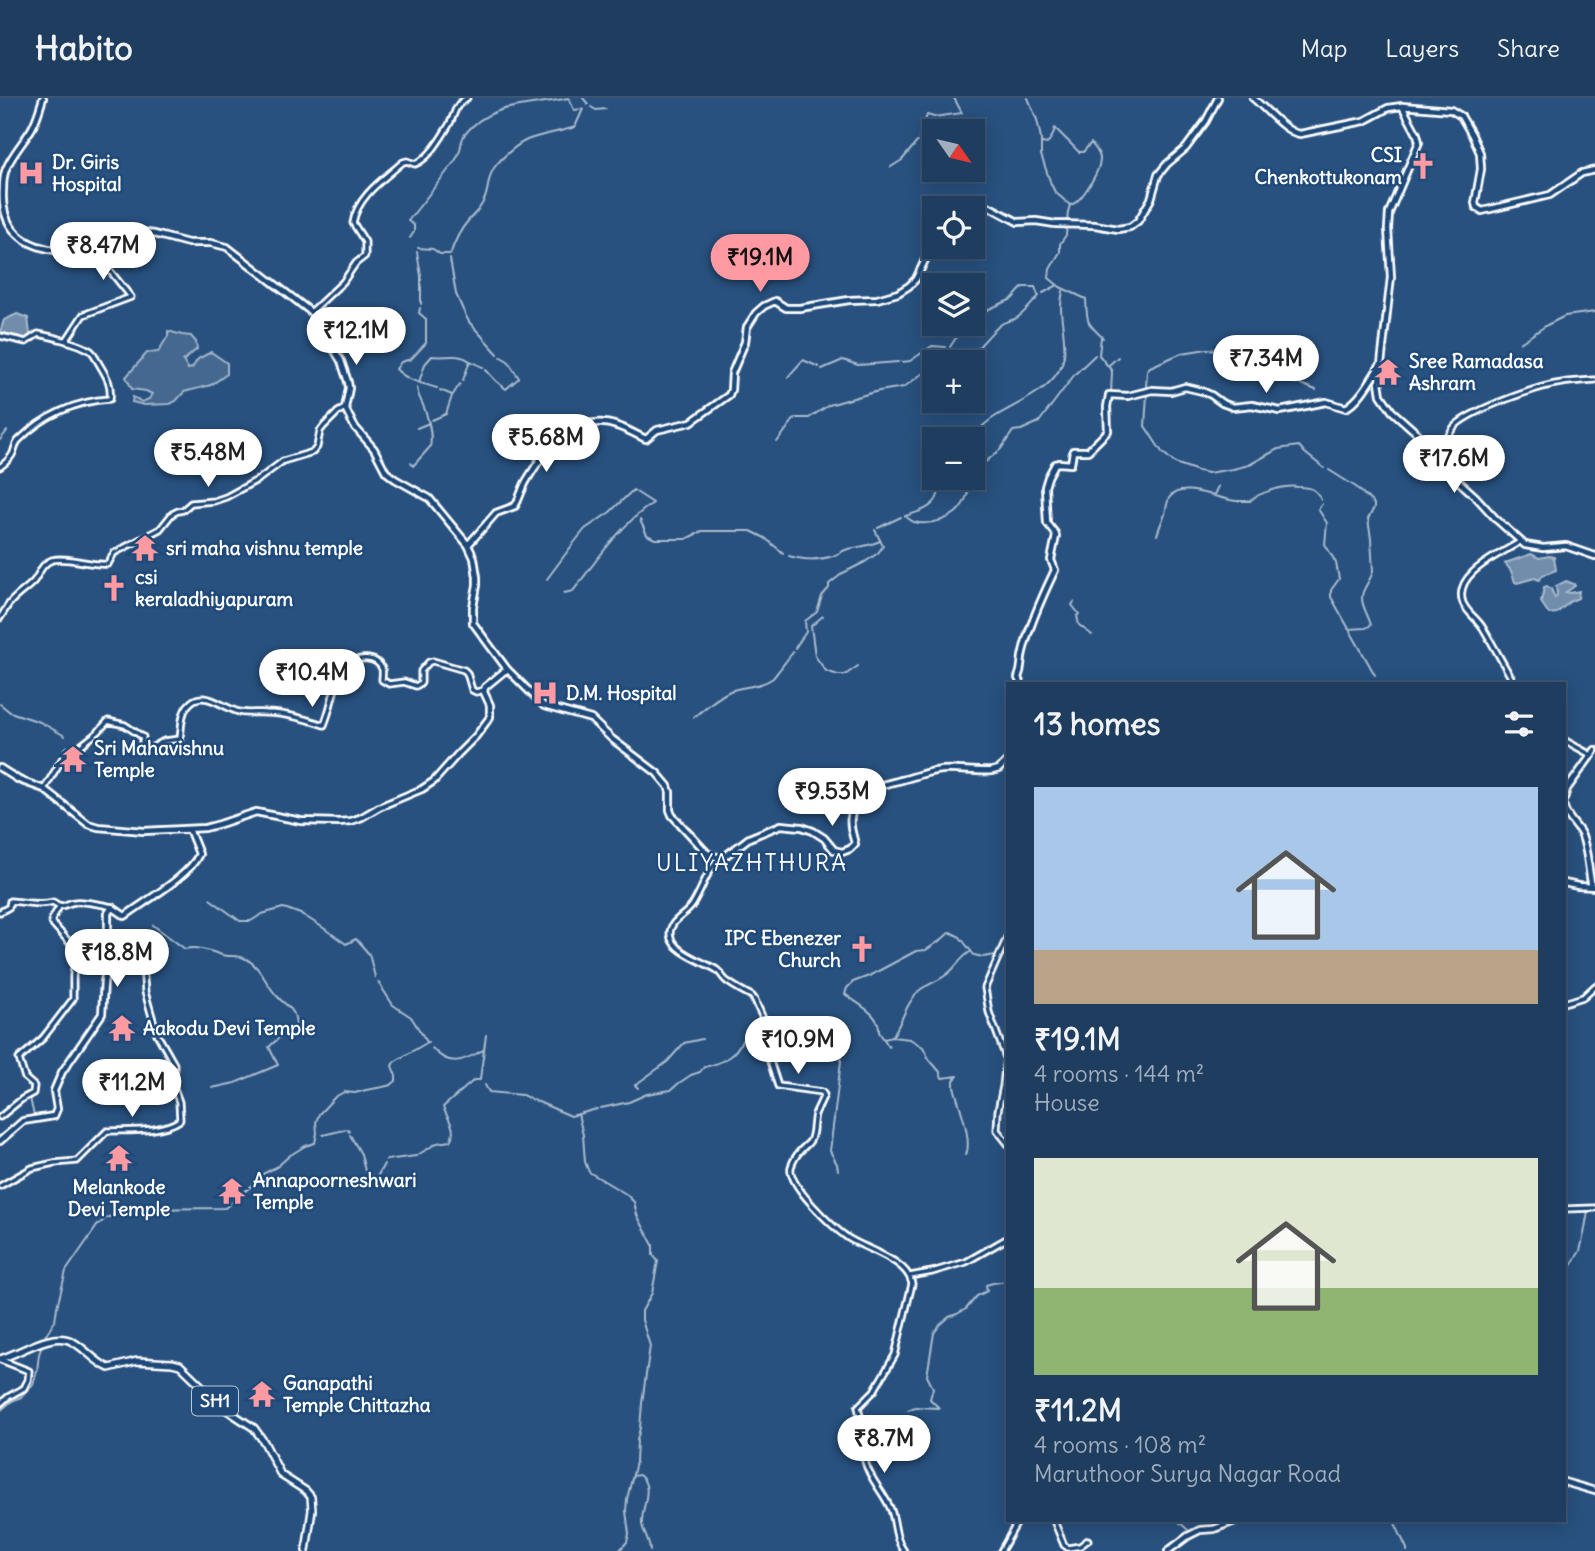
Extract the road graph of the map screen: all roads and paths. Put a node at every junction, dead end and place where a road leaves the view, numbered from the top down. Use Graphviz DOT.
graph roads {
  1 [pos="43,98"];
  2 [pos="467,98"];
  3 [pos="1218,98"];
  4 [pos="1253,98"];
  5 [pos="1386,98"];
  6 [pos="1402,106"];
  7 [pos="1388,108"];
  8 [pos="1595,170"];
  9 [pos="985,205"];
  10 [pos="93,252"];
  11 [pos="927,259"];
  12 [pos="311,312"];
  13 [pos="0,337"];
  14 [pos="66,341"];
  15 [pos="1381,364"];
  16 [pos="1595,380"];
  17 [pos="345,408"];
  18 [pos="1434,455"];
  19 [pos="0,467"];
  20 [pos="1521,541"];
  21 [pos="468,545"];
  22 [pos="1595,556"];
  23 [pos="0,618"];
  24 [pos="507,669"];
  25 [pos="1020,682"];
  26 [pos="1514,682"];
  27 [pos="484,690"];
  28 [pos="1566,741"];
  29 [pos="1593,752"];
  30 [pos="1006,762"];
  31 [pos="0,768"];
  32 [pos="44,789"];
  33 [pos="1566,792"];
  34 [pos="1566,814"];
  35 [pos="190,829"];
  36 [pos="721,857"];
  37 [pos="1566,883"];
  38 [pos="1594,887"];
  39 [pos="59,906"];
  40 [pos="112,907"];
  41 [pos="0,912"];
  42 [pos="1006,939"];
  43 [pos="107,958"];
  44 [pos="1595,986"];
  45 [pos="1566,1002"];
  46 [pos="1006,1058"];
  47 [pos="1006,1058"];
  48 [pos="0,1117"];
  49 [pos="0,1141"];
  50 [pos="1006,1141"];
  51 [pos="0,1185"];
  52 [pos="1595,1208"];
  53 [pos="1566,1209"];
  54 [pos="1006,1239"];
  55 [pos="910,1276"];
  56 [pos="0,1359"];
  57 [pos="0,1404"];
  58 [pos="1566,1483"];
  59 [pos="1595,1491"];
  60 [pos="1017,1522"];
  61 [pos="1054,1522"];
  62 [pos="1232,1522"];
  63 [pos="1088,1540"];
  64 [pos="306,1551"];
  65 [pos="904,1551"];
  66 [pos="1002,1551"];
  67 [pos="1168,1551"];
  1 -- 10 [label="main road"];
  2 -- 12 [label="street"];
  3 -- 9 [label="main road"];
  4 -- 7 [label="main road"];
  5 -- 7 [label="main road"];
  6 -- 7 [label="main road"];
  6 -- 8 [label="main road"];
  6 -- 15 [label="main road"];
  10 -- 12 [label="main road"];
  10 -- 14 [label="street"];
  11 -- 21 [label="main road"];
  12 -- 17 [label="main road"];
  13 -- 14 [label="street"];
  14 -- 19 [label="street"];
  15 -- 18 [label="main road"];
  15 -- 25 [label="main road"];
  16 -- 18 [label="street"];
  17 -- 21 [label="main road"];
  17 -- 23 [label="street"];
  18 -- 20 [label="main road"];
  20 -- 22 [label="main road"];
  20 -- 26 [label="street"];
  21 -- 24 [label="main road"];
  24 -- 27 [label="main road"];
  24 -- 36 [label="main road"];
  27 -- 32 [label="street"];
  27 -- 35 [label="main road"];
  28 -- 29 [label="street"];
  29 -- 33 [label="main road"];
  30 -- 36 [label="main road"];
  31 -- 32 [label="main road"];
  32 -- 35 [label="main road"];
  34 -- 38 [label="main road"];
  35 -- 40 [label="main road"];
  36 -- 55 [label="street"];
  37 -- 38 [label="main road"];
  39 -- 40 [label="street"];
  39 -- 41 [label="street"];
  39 -- 48 [label="street"];
  40 -- 43 [label="main road"];
  42 -- 47 [label="street"];
  43 -- 49 [label="main road"];
  43 -- 51 [label="street"];
  44 -- 45 [label="street"];
  46 -- 50 [label="street"];
  52 -- 53 [label="street"];
  54 -- 55 [label="street"];
  55 -- 65 [label="street"];
  56 -- 57 [label="street"];
  56 -- 64 [label="main road, SH1"];
  58 -- 59 [label="main road"];
  60 -- 66 [label="street"];
  61 -- 63 [label="street"];
  62 -- 67 [label="main road"];
}
